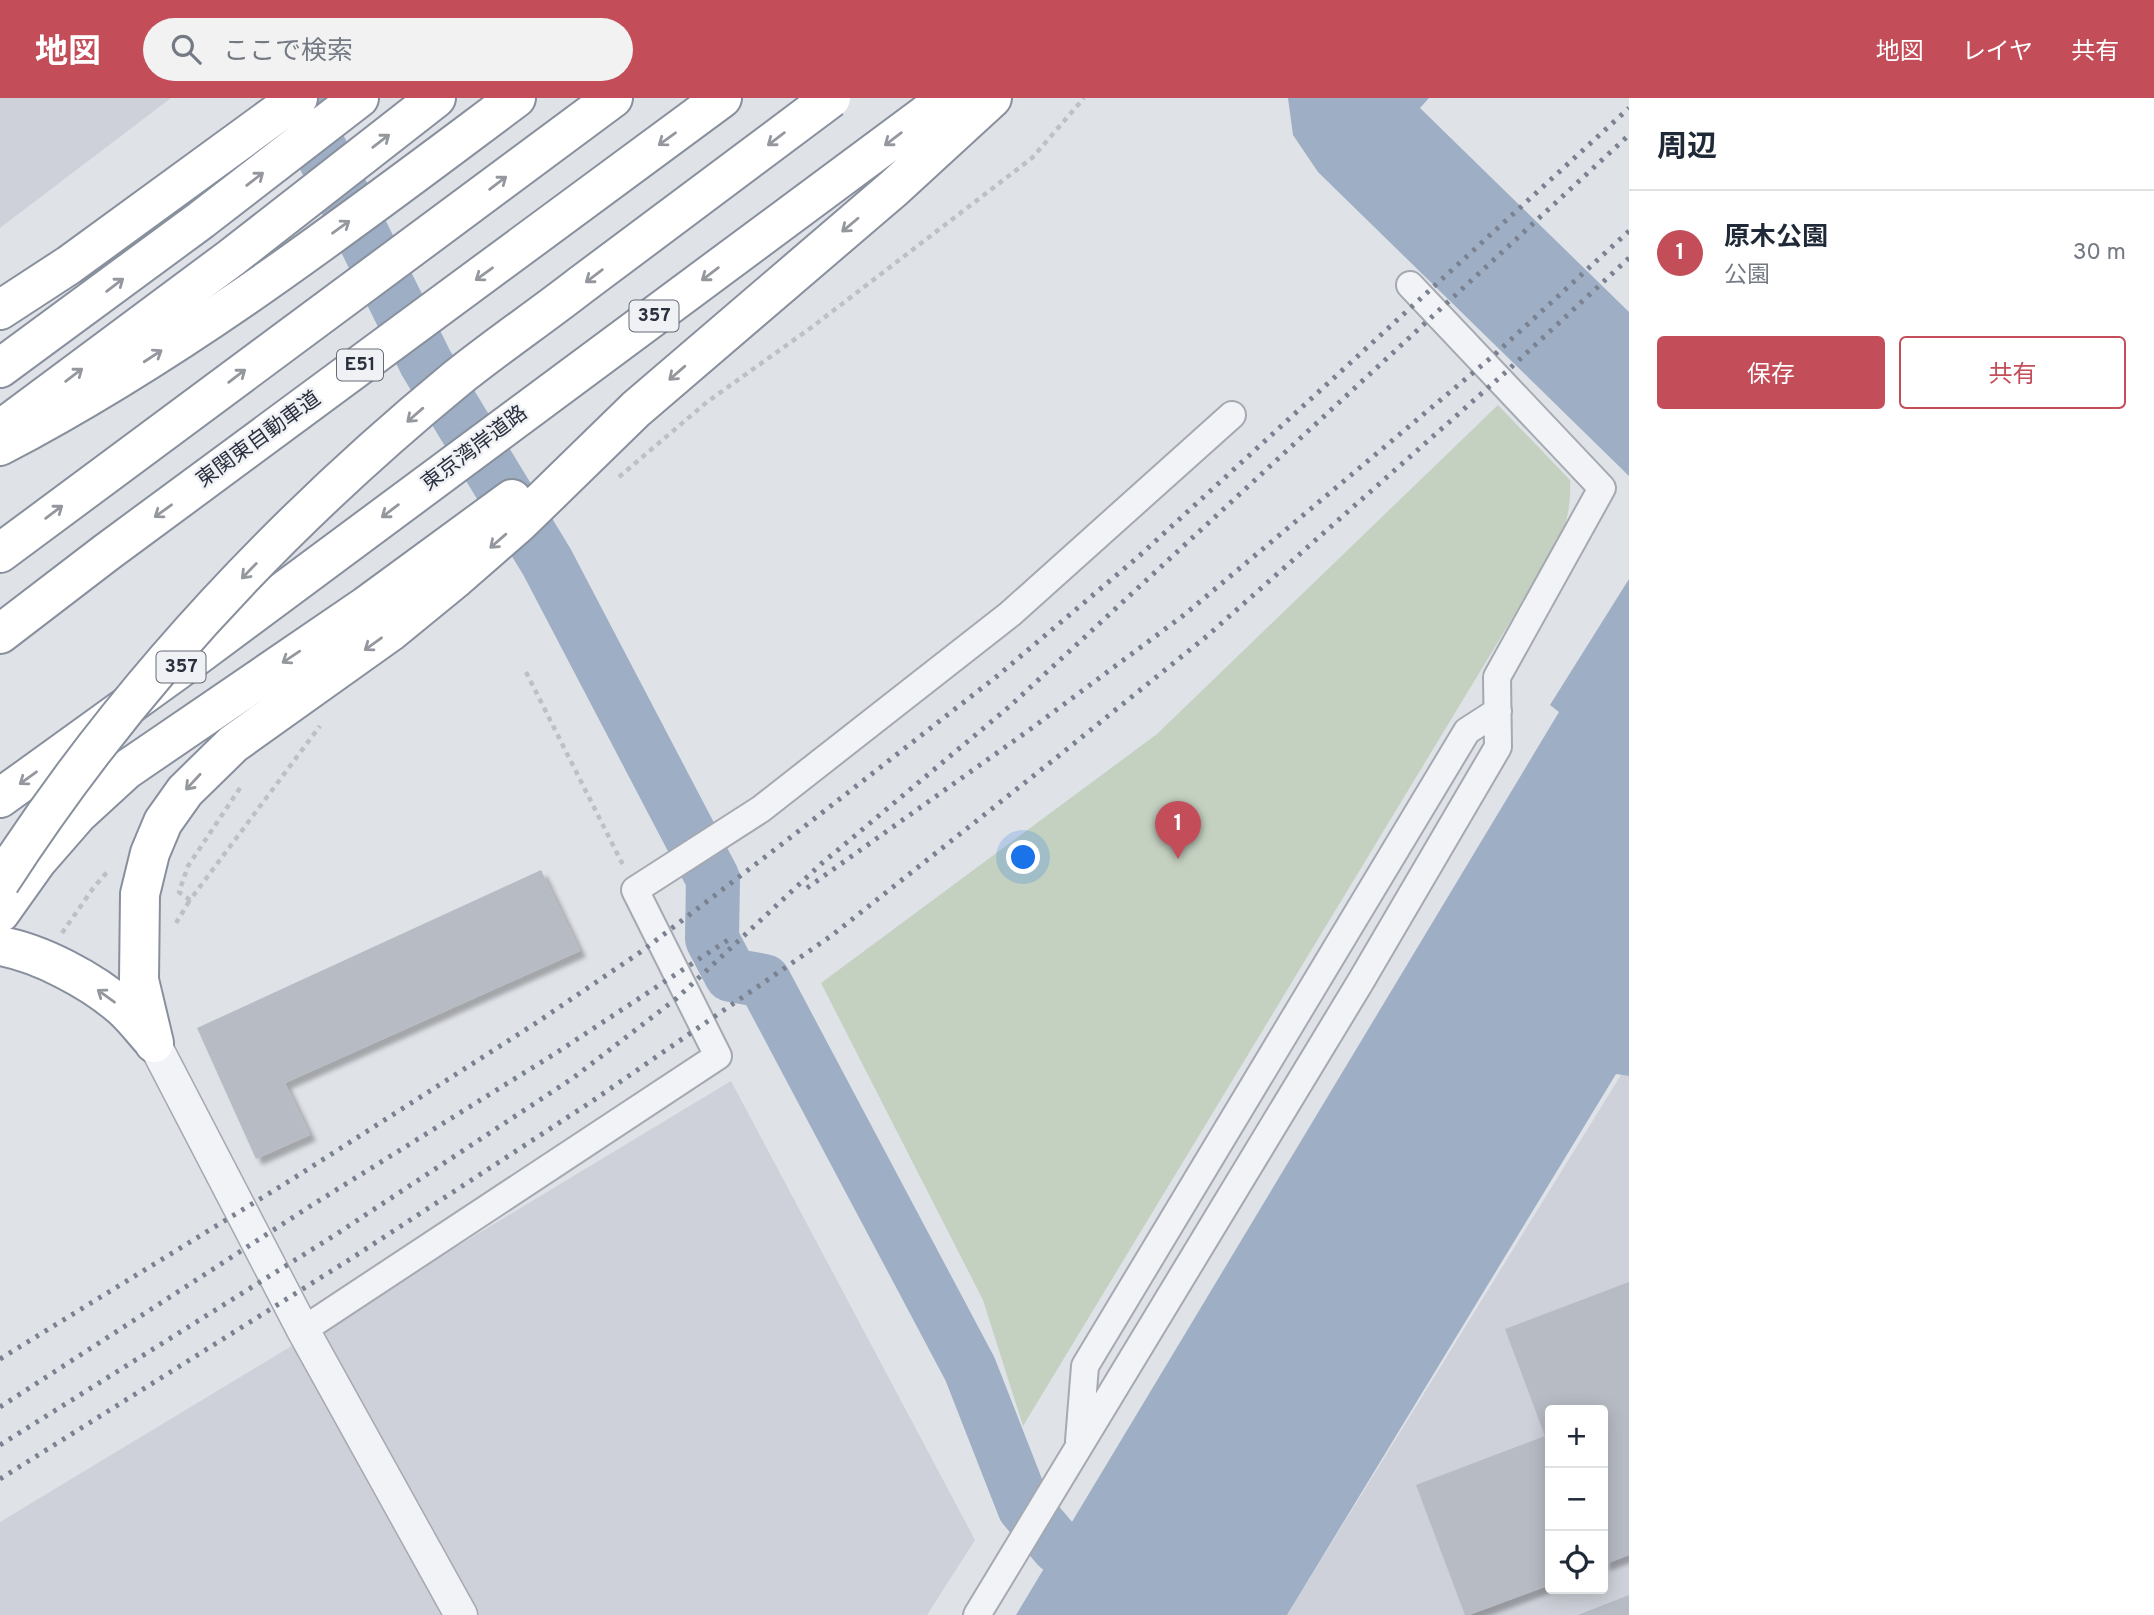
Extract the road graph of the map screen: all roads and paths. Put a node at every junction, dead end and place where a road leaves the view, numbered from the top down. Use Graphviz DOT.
graph roads {
  1 [pos="298,98"];
  2 [pos="359,98"];
  3 [pos="436,98"];
  4 [pos="516,98"];
  5 [pos="612,98"];
  6 [pos="722,98"];
  7 [pos="831,98"];
  8 [pos="948,98"];
  9 [pos="992,98"];
  10 [pos="1084,98"];
  11 [pos="1410,285"];
  12 [pos="0,310"];
  13 [pos="0,368"];
  14 [pos="1232,415"];
  15 [pos="0,430"];
  16 [pos="0,446"];
  17 [pos="612,484"];
  18 [pos="0,554"];
  19 [pos="418,590"];
  20 [pos="0,634"];
  21 [pos="526,672"];
  22 [pos="1498,711"];
  23 [pos="328,718"];
  24 [pos="243,785"];
  25 [pos="0,798"];
  26 [pos="0,882"];
  27 [pos="635,890"];
  28 [pos="0,913"];
  29 [pos="0,946"];
  30 [pos="154,1043"];
  31 [pos="303,1330"];
  32 [pos="1079,1447"];
  33 [pos="461,1615"];
  34 [pos="977,1615"];
  1 -- 12 [label="highway"];
  13 -- 2 [label="highway, one-way"];
  15 -- 3 [label="highway, one-way"];
  16 -- 4 [label="highway, one-way"];
  18 -- 5 [label="highway, one-way"];
  6 -- 20 [label="highway, 東関東自動車道 / E51, one-way"];
  7 -- 26 [label="highway, one-way, bridge"];
  8 -- 25 [label="highway, 東京湾岸道路 / 357, one-way"];
  9 -- 19 [label="highway, one-way"];
  10 -- 17 [label="path"];
  11 -- 22 [label="street"];
  14 -- 27 [label="street"];
  19 -- 28 [label="highway, one-way"];
  19 -- 30 [label="highway, one-way"];
  21 -- 27 [label="path"];
  22 -- 32 [label="street"];
  22 -- 32 [label="street"];
  23 -- 24 [label="path"];
  27 -- 31 [label="street"];
  30 -- 29 [label="highway, one-way"];
  30 -- 31 [label="street"];
  31 -- 33 [label="street"];
  32 -- 34 [label="street"];
}
